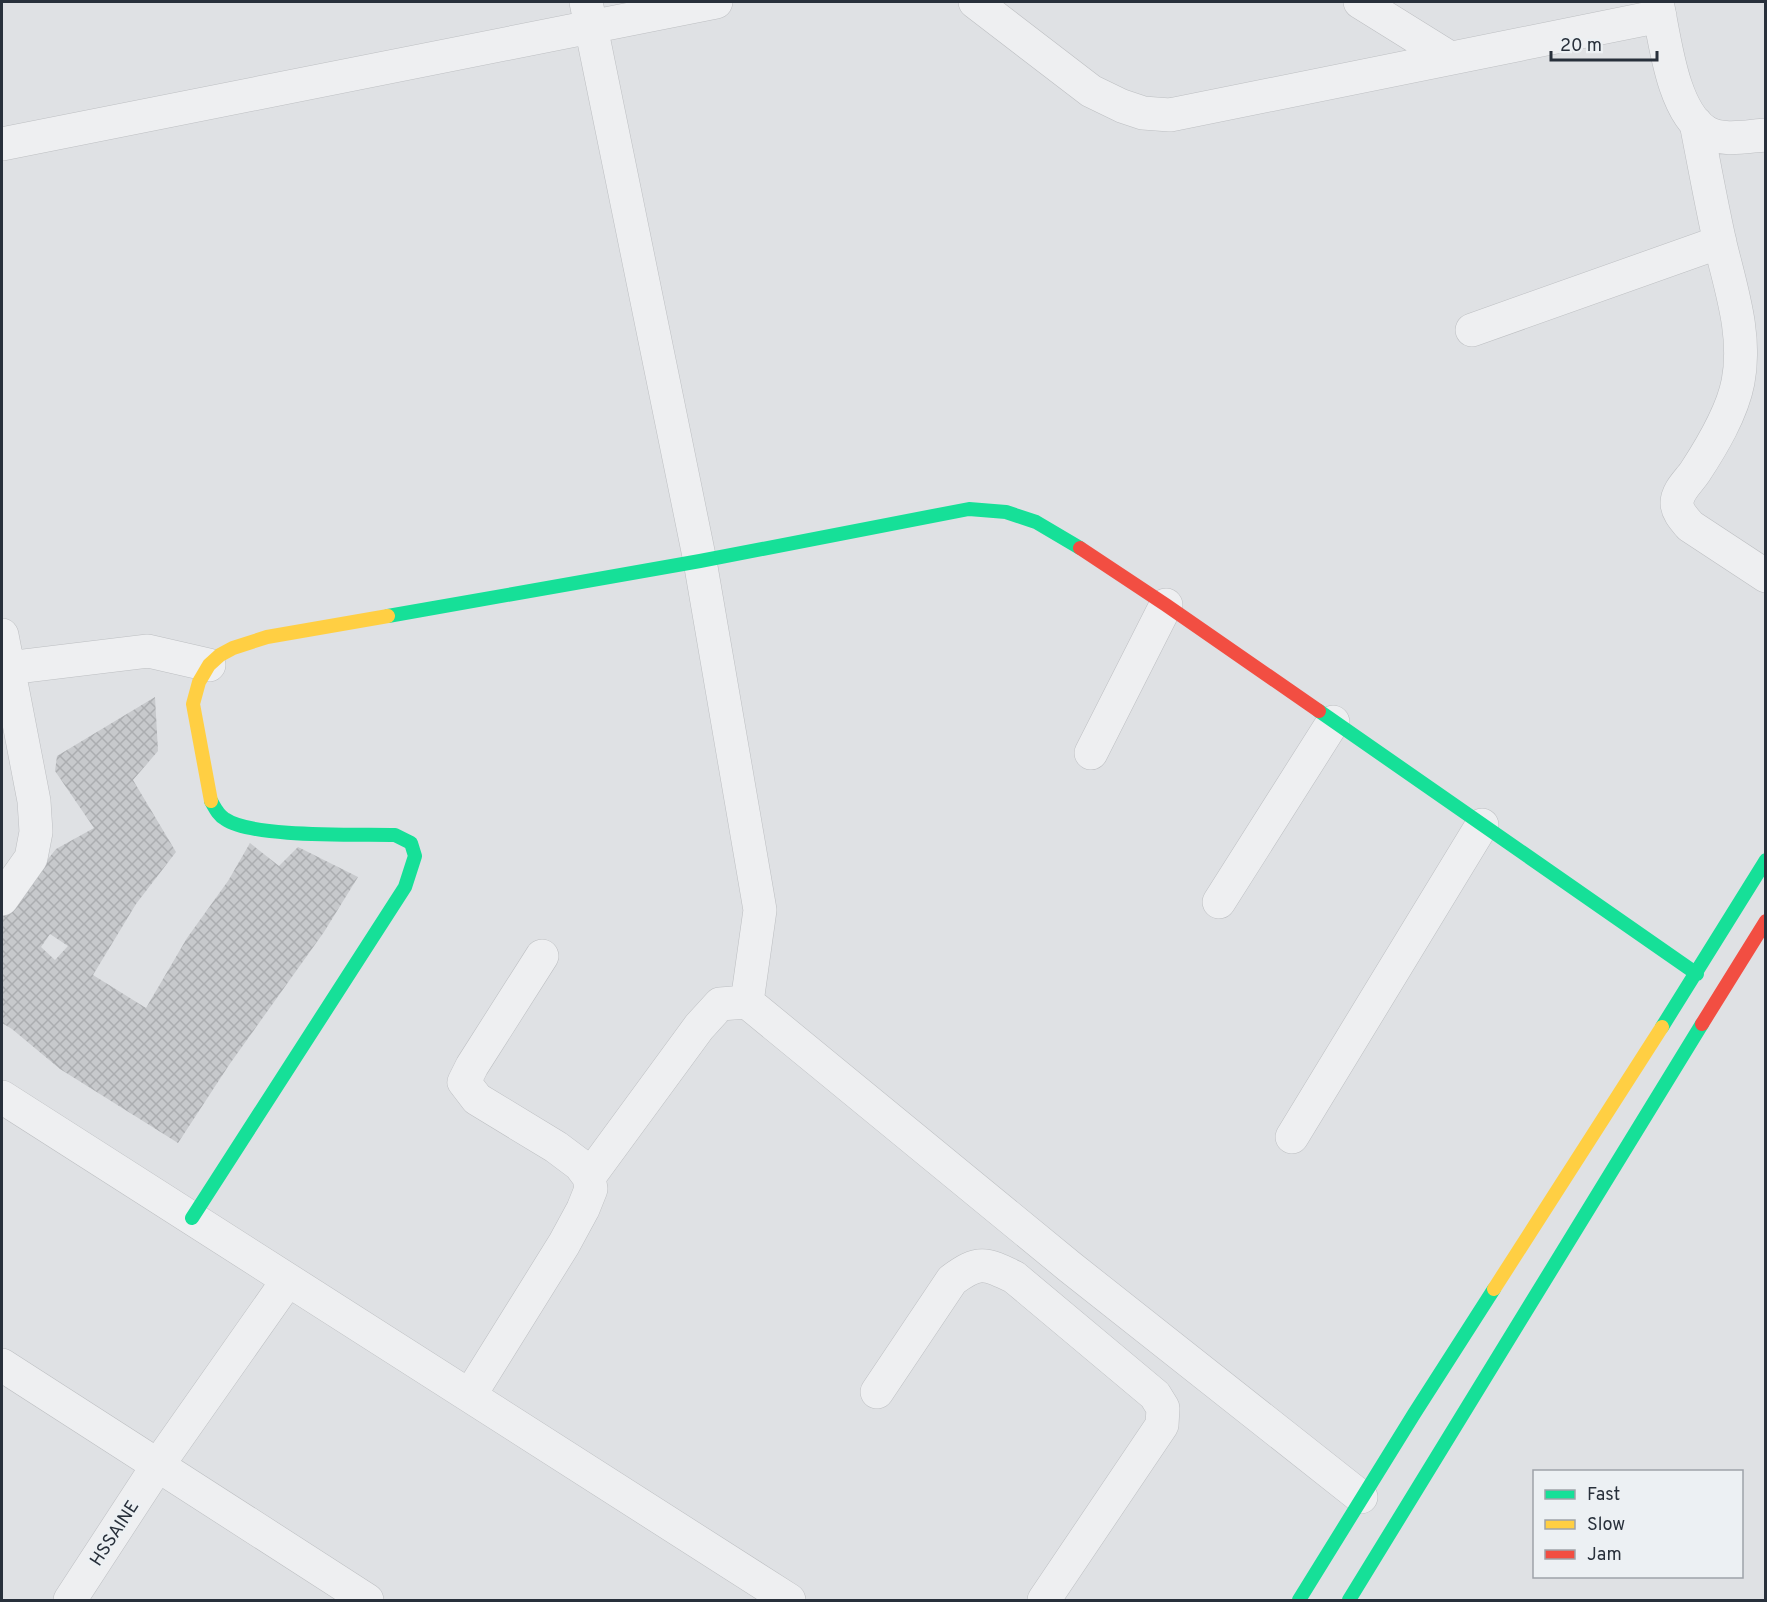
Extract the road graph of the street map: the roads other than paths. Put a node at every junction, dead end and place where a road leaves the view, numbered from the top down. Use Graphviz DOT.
graph roads {
  1 [pos="716,2"];
  2 [pos="975,2"];
  3 [pos="1360,2"];
  4 [pos="1659,9"];
  5 [pos="588,14"];
  6 [pos="1450,58"];
  7 [pos="1696,123"];
  8 [pos="1766,135"];
  9 [pos="2,144"];
  10 [pos="1720,242"];
  11 [pos="1472,330"];
  12 [pos="700,561"];
  13 [pos="1766,576"];
  14 [pos="1166,605"];
  15 [pos="2,635"];
  16 [pos="209,665"];
  17 [pos="8,668"];
  18 [pos="1333,722"];
  19 [pos="1091,753"];
  20 [pos="1482,825"];
  21 [pos="1765,862"];
  22 [pos="2,900"];
  23 [pos="1219,902"];
  24 [pos="1766,921"];
  25 [pos="542,956"];
  26 [pos="1697,974"];
  27 [pos="747,1002"];
  28 [pos="2,1097"];
  29 [pos="1292,1137"];
  30 [pos="589,1177"];
  31 [pos="192,1218"];
  32 [pos="288,1280"];
  33 [pos="2,1365"];
  34 [pos="877,1392"];
  35 [pos="470,1395"];
  36 [pos="158,1466"];
  37 [pos="1361,1497"];
  38 [pos="784,1599"];
  39 [pos="70,1600"];
  40 [pos="367,1600"];
  41 [pos="1044,1600"];
  42 [pos="1299,1600"];
  43 [pos="1349,1600"];
  1 -- 5 [label="street"];
  2 -- 6 [label="street"];
  3 -- 6 [label="street"];
  4 -- 6 [label="street"];
  4 -- 7 [label="street"];
  5 -- 9 [label="street"];
  5 -- 12 [label="street"];
  7 -- 8 [label="street"];
  7 -- 10 [label="street"];
  10 -- 11 [label="street"];
  10 -- 13 [label="street"];
  12 -- 14 [label="street"];
  12 -- 16 [label="street"];
  12 -- 27 [label="street"];
  14 -- 18 [label="street"];
  14 -- 19 [label="street"];
  15 -- 17 [label="street"];
  16 -- 17 [label="street"];
  16 -- 31 [label="street"];
  17 -- 22 [label="street"];
  18 -- 20 [label="street"];
  18 -- 23 [label="street"];
  20 -- 26 [label="street"];
  20 -- 29 [label="street"];
  21 -- 26 [label="street"];
  24 -- 43 [label="street"];
  25 -- 30 [label="street"];
  26 -- 37 [label="street"];
  27 -- 30 [label="street"];
  27 -- 37 [label="street"];
  28 -- 31 [label="street"];
  30 -- 35 [label="street"];
  31 -- 32 [label="street"];
  32 -- 35 [label="street"];
  32 -- 36 [label="street, HSSAINE"];
  33 -- 36 [label="street"];
  34 -- 41 [label="street"];
  35 -- 38 [label="street"];
  36 -- 39 [label="street, HSSAINE"];
  36 -- 40 [label="street"];
  37 -- 42 [label="street"];
}
